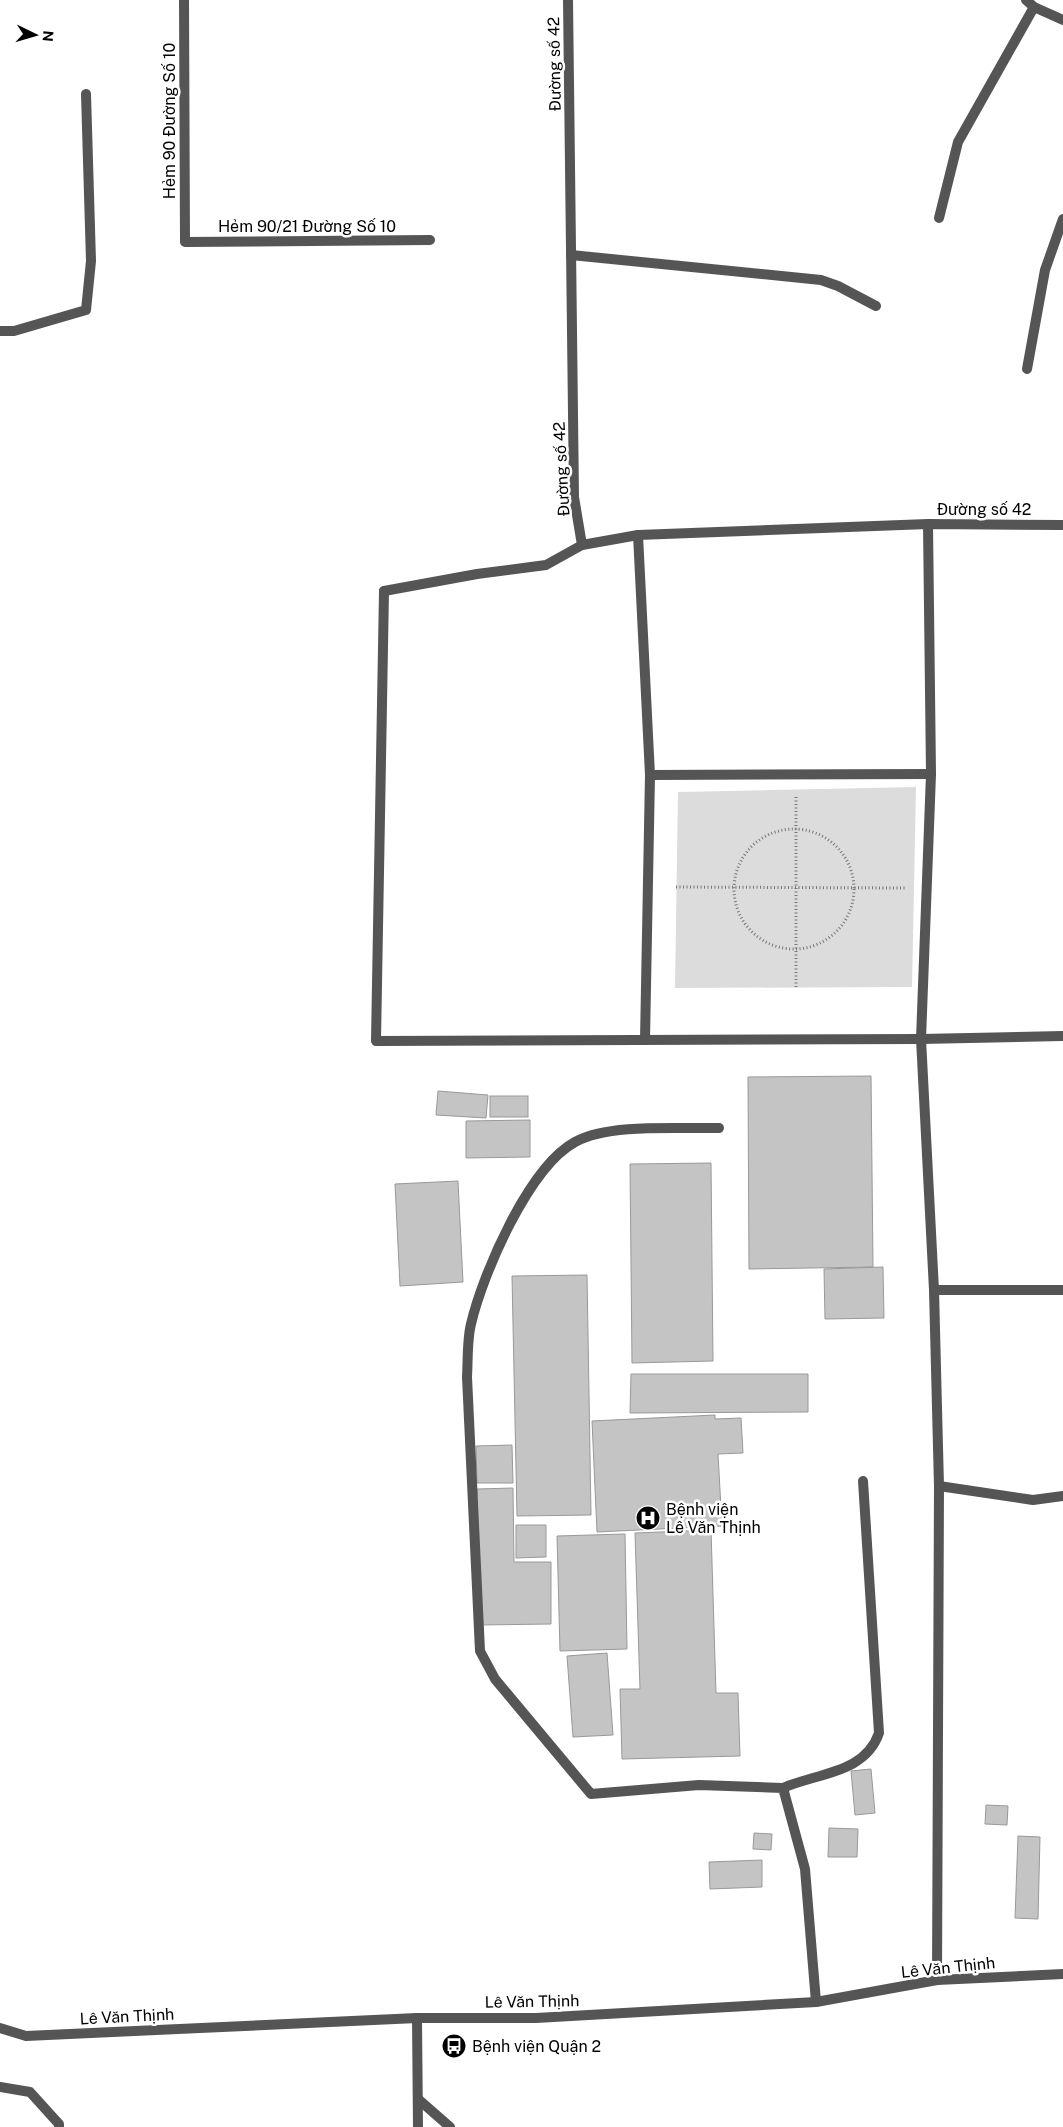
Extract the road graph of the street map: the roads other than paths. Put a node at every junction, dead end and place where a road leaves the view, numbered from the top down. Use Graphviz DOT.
graph roads {
  1 [pos="184,0"];
  2 [pos="568,0"];
  3 [pos="1030,4"];
  4 [pos="1063,20"];
  5 [pos="86,94"];
  6 [pos="939,218"];
  7 [pos="1063,219"];
  8 [pos="430,240"];
  9 [pos="185,242"];
  10 [pos="571,255"];
  11 [pos="876,306"];
  12 [pos="0,331"];
  13 [pos="1027,369"];
  14 [pos="928,524"];
  15 [pos="1063,525"];
  16 [pos="638,536"];
  17 [pos="582,545"];
  18 [pos="931,774"];
  19 [pos="650,775"];
  20 [pos="1063,1036"];
  21 [pos="921,1039"];
  22 [pos="645,1040"];
  23 [pos="719,1128"];
  24 [pos="934,1290"];
  25 [pos="1063,1290"];
  26 [pos="863,1481"];
  27 [pos="939,1486"];
  28 [pos="1063,1496"];
  29 [pos="783,1788"];
  30 [pos="1063,1974"];
  31 [pos="937,1980"];
  32 [pos="816,2002"];
  33 [pos="417,2018"];
  34 [pos="0,2028"];
  35 [pos="0,2087"];
  36 [pos="418,2099"];
  37 [pos="59,2127"];
  38 [pos="418,2127"];
  39 [pos="450,2127"];
  1 -- 9 [label="street, Hẻm 90 Đường Số 10"];
  2 -- 10 [label="street, Đường số 42"];
  3 -- 4 [label="street"];
  3 -- 6 [label="street"];
  5 -- 12 [label="street"];
  7 -- 13 [label="street"];
  8 -- 9 [label="street, Hẻm 90/21 Đường Số 10"];
  10 -- 11 [label="street"];
  10 -- 17 [label="street, Đường số 42"];
  14 -- 15 [label="street, Đường số 42"];
  14 -- 16 [label="street, Đường số 42"];
  14 -- 18 [label="street"];
  16 -- 17 [label="street, Đường số 42"];
  16 -- 19 [label="street"];
  17 -- 22 [label="street"];
  18 -- 19 [label="street"];
  18 -- 21 [label="street"];
  19 -- 22 [label="street"];
  20 -- 21 [label="street"];
  21 -- 22 [label="street"];
  21 -- 24 [label="street"];
  23 -- 29 [label="street"];
  24 -- 25 [label="street"];
  24 -- 27 [label="street"];
  26 -- 29 [label="street"];
  27 -- 28 [label="street"];
  27 -- 31 [label="street"];
  29 -- 32 [label="street"];
  30 -- 31 [label="street, Lê Văn Thịnh"];
  31 -- 32 [label="street, Lê Văn Thịnh"];
  32 -- 33 [label="street, Lê Văn Thịnh"];
  33 -- 34 [label="street, Lê Văn Thịnh"];
  33 -- 36 [label="street"];
  35 -- 37 [label="street"];
  36 -- 38 [label="street"];
  36 -- 39 [label="street"];
}
